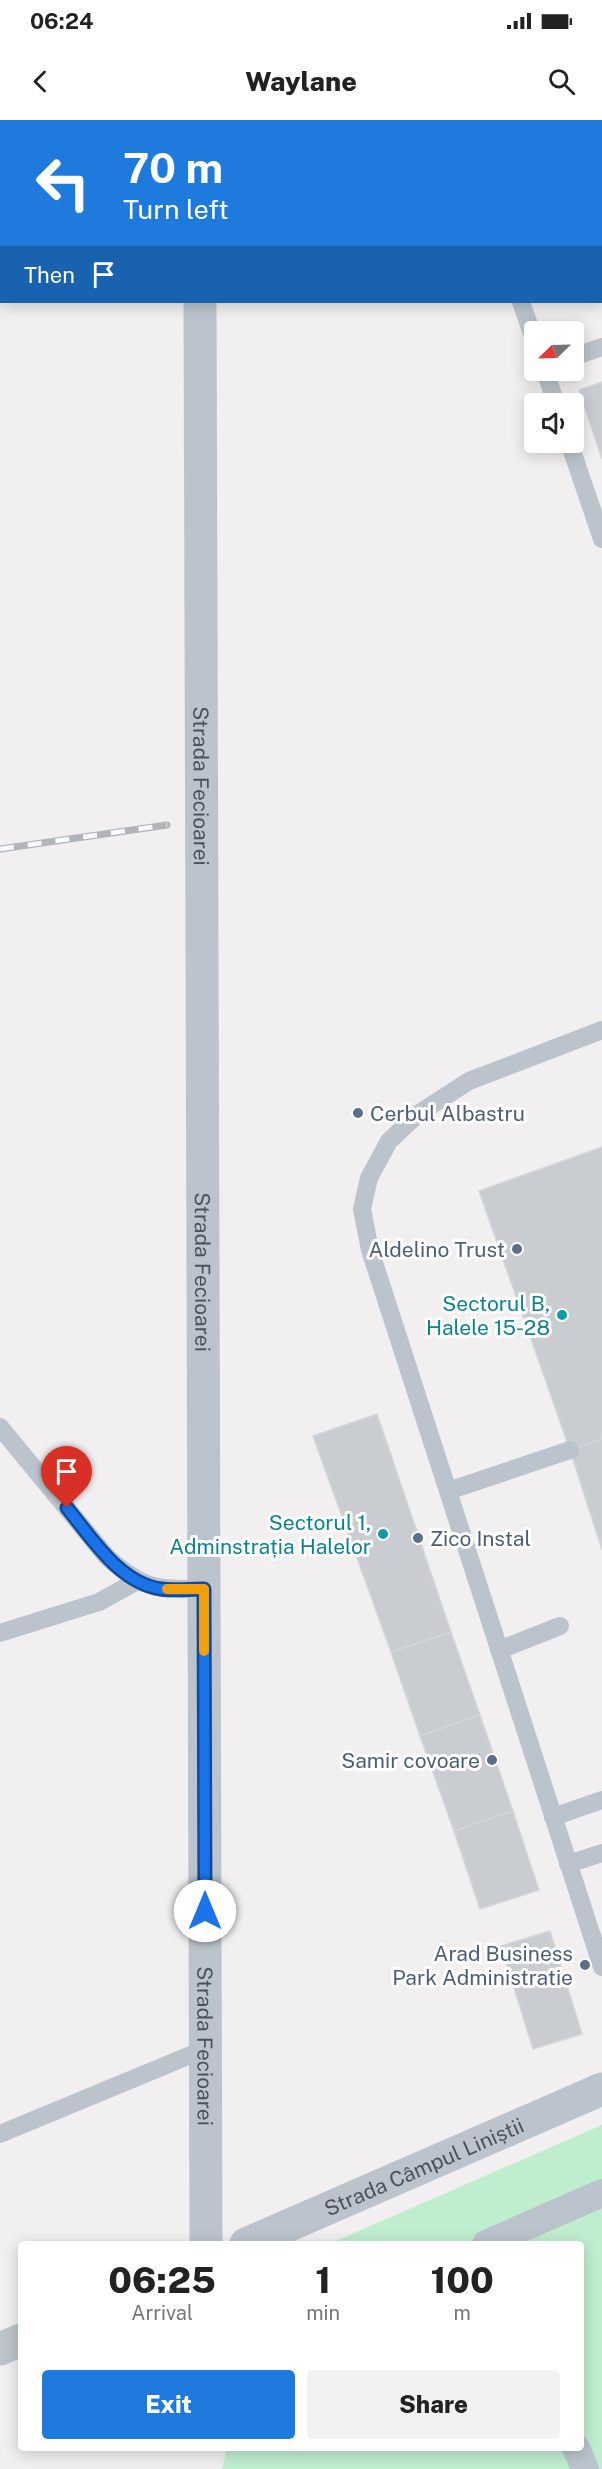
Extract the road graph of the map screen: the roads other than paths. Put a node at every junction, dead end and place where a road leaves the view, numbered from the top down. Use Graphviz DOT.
graph roads {
  1 [pos="200,303"];
  2 [pos="521,303"];
  3 [pos="528,321"];
  4 [pos="602,347"];
  5 [pos="584,353"];
  6 [pos="573,453"];
  7 [pos="602,539"];
  8 [pos="602,1030"];
  9 [pos="0,1427"];
  10 [pos="570,1450"];
  11 [pos="448,1491"];
  12 [pos="137,1581"];
  13 [pos="204,1589"];
  14 [pos="560,1626"];
  15 [pos="0,1633"];
  16 [pos="499,1650"];
  17 [pos="602,1800"];
  18 [pos="553,1817"];
  19 [pos="602,1853"];
  20 [pos="568,1864"];
  21 [pos="601,1960"];
  22 [pos="205,2049"];
  23 [pos="602,2089"];
  24 [pos="0,2134"];
  25 [pos="602,2193"];
  26 [pos="206,2241"];
  27 [pos="253,2241"];
  28 [pos="494,2241"];
  29 [pos="18,2341"];
  30 [pos="0,2349"];
  31 [pos="577,2451"];
  32 [pos="585,2469"];
  1 -- 13 [label="street, Strada Fecioarei"];
  2 -- 3 [label="lane"];
  4 -- 5 [label="lane"];
  6 -- 7 [label="lane"];
  8 -- 11 [label="lane"];
  9 -- 12 [label="lane"];
  10 -- 11 [label="lane"];
  11 -- 16 [label="lane"];
  12 -- 13 [label="lane"];
  12 -- 15 [label="lane"];
  13 -- 22 [label="street, Strada Fecioarei"];
  14 -- 16 [label="lane"];
  16 -- 18 [label="lane"];
  17 -- 18 [label="lane"];
  18 -- 20 [label="lane"];
  19 -- 20 [label="lane"];
  20 -- 21 [label="lane"];
  22 -- 24 [label="lane"];
  22 -- 26 [label="street, Strada Fecioarei"];
  23 -- 27 [label="street, Strada Câmpul Liniștii"];
  25 -- 28 [label="street"];
  29 -- 30 [label="street"];
  31 -- 32 [label="street"];
}
